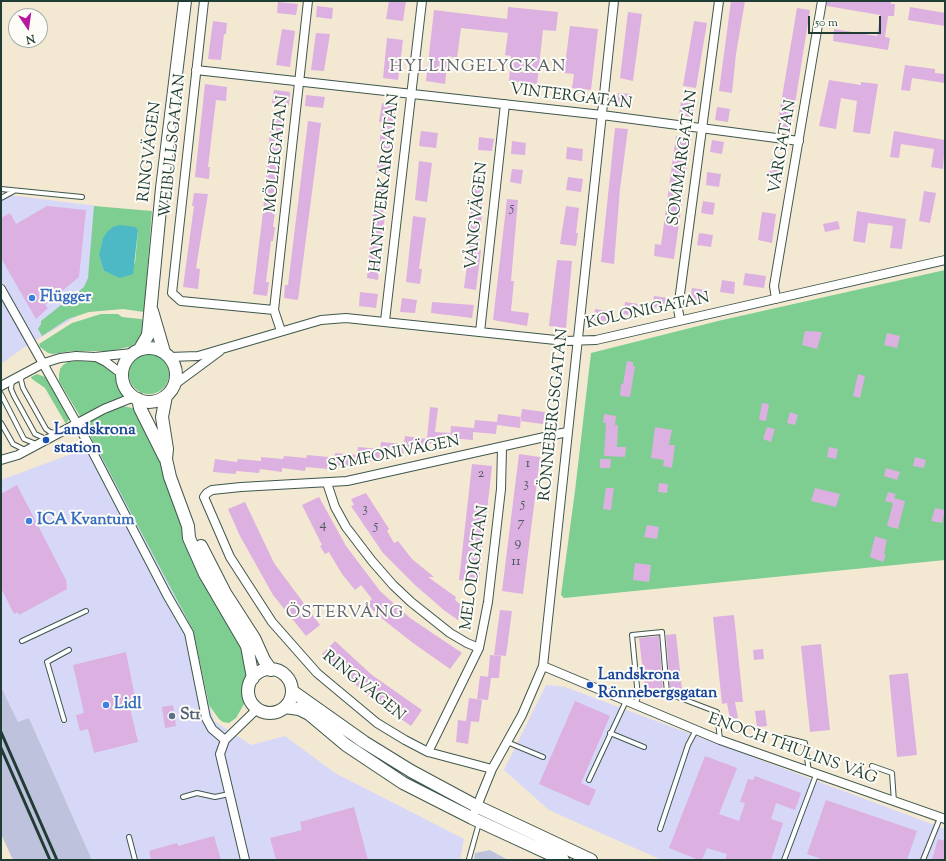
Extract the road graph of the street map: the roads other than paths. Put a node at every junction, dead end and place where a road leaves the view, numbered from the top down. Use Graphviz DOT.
graph roads {
  1 [pos="185,1"];
  2 [pos="204,1"];
  3 [pos="308,1"];
  4 [pos="422,1"];
  5 [pos="614,1"];
  6 [pos="719,1"];
  7 [pos="822,1"];
  8 [pos="196,70"];
  9 [pos="300,82"];
  10 [pos="410,92"];
  11 [pos="505,104"];
  12 [pos="602,115"];
  13 [pos="702,128"];
  14 [pos="799,141"];
  15 [pos="1,189"];
  16 [pos="15,190"];
  17 [pos="82,197"];
  18 [pos="1,198"];
  19 [pos="945,260"];
  20 [pos="1,289"];
  21 [pos="776,299"];
  22 [pos="151,307"];
  23 [pos="274,310"];
  24 [pos="680,320"];
  25 [pos="385,321"];
  26 [pos="281,331"];
  27 [pos="480,332"];
  28 [pos="578,342"];
  29 [pos="224,349"];
  30 [pos="136,351"];
  31 [pos="166,355"];
  32 [pos="96,357"];
  33 [pos="44,363"];
  34 [pos="22,374"];
  35 [pos="122,374"];
  36 [pos="13,380"];
  37 [pos="174,385"];
  38 [pos="1,389"];
  39 [pos="166,396"];
  40 [pos="136,398"];
  41 [pos="1,423"];
  42 [pos="77,423"];
  43 [pos="566,432"];
  44 [pos="59,433"];
  45 [pos="48,439"];
  46 [pos="38,445"];
  47 [pos="502,448"];
  48 [pos="28,450"];
  49 [pos="166,459"];
  50 [pos="1,460"];
  51 [pos="327,484"];
  52 [pos="204,498"];
  53 [pos="188,526"];
  54 [pos="86,611"];
  55 [pos="22,641"];
  56 [pos="479,648"];
  57 [pos="69,650"];
  58 [pos="543,666"];
  59 [pos="272,670"];
  60 [pos="253,678"];
  61 [pos="292,691"];
  62 [pos="626,701"];
  63 [pos="635,705"];
  64 [pos="285,707"];
  65 [pos="257,709"];
  66 [pos="64,720"];
  67 [pos="696,730"];
  68 [pos="610,733"];
  69 [pos="785,738"];
  70 [pos="225,740"];
  71 [pos="720,740"];
  72 [pos="507,742"];
  73 [pos="644,746"];
  74 [pos="428,752"];
  75 [pos="543,757"];
  76 [pos="872,766"];
  77 [pos="492,769"];
  78 [pos="812,774"];
  79 [pos="589,780"];
  80 [pos="229,794"];
  81 [pos="183,797"];
  82 [pos="894,802"];
  83 [pos="476,815"];
  84 [pos="942,819"];
  85 [pos="660,829"];
  86 [pos="129,838"];
  87 [pos="469,859"];
  88 [pos="135,860"];
  89 [pos="246,860"];
  90 [pos="563,860"];
  91 [pos="591,860"];
  92 [pos="784,860"];
  93 [pos="924,860"];
  1 -- 22 [label="main road, RINGVÄGEN"];
  2 -- 8 [label="street, WEIBULLSGATAN"];
  3 -- 9 [label="street, MÖLLEGATAN"];
  4 -- 10 [label="street, HANTVERKARGATAN"];
  5 -- 12 [label="street, RÖNNEBERGSGATAN"];
  6 -- 13 [label="street, SOMMARGATAN"];
  7 -- 14 [label="street, VÅRGATAN"];
  8 -- 9 [label="street, VINTERGATAN"];
  8 -- 23 [label="street, WEIBULLSGATAN"];
  9 -- 10 [label="street, VINTERGATAN"];
  9 -- 23 [label="street, MÖLLEGATAN"];
  10 -- 11 [label="street, VINTERGATAN"];
  10 -- 25 [label="street, HANTVERKARGATAN"];
  11 -- 12 [label="street, VINTERGATAN"];
  11 -- 27 [label="street, VÅNGVÄGEN"];
  12 -- 13 [label="street, VINTERGATAN"];
  12 -- 28 [label="street, RÖNNEBERGSGATAN"];
  13 -- 14 [label="street, VINTERGATAN"];
  13 -- 24 [label="street, SOMMARGATAN"];
  14 -- 21 [label="street, VÅRGATAN"];
  15 -- 16 [label="lane"];
  16 -- 17 [label="lane"];
  16 -- 18 [label="lane"];
  19 -- 21 [label="street, KOLONIGATAN"];
  20 -- 33 [label="street"];
  21 -- 24 [label="street, KOLONIGATAN"];
  22 -- 30 [label="main road, RINGVÄGEN"];
  22 -- 31 [label="main road, RINGVÄGEN"];
  23 -- 26 [label="street"];
  24 -- 28 [label="street, KOLONIGATAN"];
  25 -- 26 [label="street, KOLONIGATAN"];
  25 -- 27 [label="street, KOLONIGATAN"];
  26 -- 29 [label="street, KOLONIGATAN"];
  27 -- 28 [label="street, KOLONIGATAN"];
  28 -- 43 [label="street, RÖNNEBERGSGATAN"];
  29 -- 31 [label="street, KOLONIGATAN"];
  29 -- 37 [label="street, KOLONIGATAN"];
  30 -- 31 [label="main road"];
  30 -- 32 [label="street"];
  30 -- 35 [label="main road, RINGVÄGEN"];
  31 -- 37 [label="main road, RINGVÄGEN"];
  32 -- 33 [label="street"];
  32 -- 35 [label="street"];
  33 -- 34 [label="street"];
  33 -- 42 [label="street"];
  34 -- 36 [label="street"];
  34 -- 44 [label="lane"];
  35 -- 40 [label="main road"];
  36 -- 38 [label="street"];
  36 -- 45 [label="lane"];
  37 -- 39 [label="main road"];
  38 -- 46 [label="lane"];
  39 -- 40 [label="main road"];
  39 -- 49 [label="main road"];
  40 -- 42 [label="street"];
  40 -- 49 [label="main road"];
  41 -- 48 [label="lane"];
  42 -- 44 [label="street"];
  42 -- 70 [label="street"];
  43 -- 47 [label="street, SYMFONIVÄGEN"];
  43 -- 58 [label="street, RÖNNEBERGSGATAN"];
  44 -- 45 [label="street"];
  45 -- 46 [label="street"];
  46 -- 48 [label="street"];
  47 -- 51 [label="street, SYMFONIVÄGEN"];
  47 -- 56 [label="street, MELODIGATAN"];
  48 -- 50 [label="street"];
  49 -- 53 [label="main road"];
  51 -- 52 [label="street, SYMFONIVÄGEN"];
  51 -- 56 [label="street"];
  52 -- 74 [label="street, RINGVÄGEN"];
  53 -- 59 [label="main road"];
  53 -- 60 [label="main road"];
  54 -- 55 [label="lane"];
  56 -- 74 [label="street, MELODIGATAN"];
  57 -- 66 [label="lane"];
  58 -- 62 [label="street, ENOCH THULINS VÄG"];
  58 -- 72 [label="street, RÖNNEBERGSGATAN"];
  59 -- 60 [label="main road"];
  59 -- 61 [label="main road"];
  60 -- 65 [label="main road"];
  61 -- 64 [label="main road"];
  61 -- 83 [label="main road"];
  62 -- 63 [label="street, ENOCH THULINS VÄG"];
  62 -- 68 [label="lane"];
  63 -- 67 [label="street, ENOCH THULINS VÄG"];
  63 -- 71 [label="lane"];
  64 -- 65 [label="main road"];
  64 -- 83 [label="main road"];
  65 -- 70 [label="street"];
  67 -- 71 [label="street, ENOCH THULINS VÄG"];
  67 -- 85 [label="lane"];
  68 -- 73 [label="lane"];
  68 -- 79 [label="lane"];
  69 -- 78 [label="lane"];
  70 -- 80 [label="street"];
  71 -- 78 [label="street, ENOCH THULINS VÄG"];
  72 -- 75 [label="lane"];
  72 -- 77 [label="street, RÖNNEBERGSGATAN"];
  74 -- 77 [label="street, RINGVÄGEN"];
  76 -- 82 [label="lane"];
  77 -- 83 [label="street, RÖNNEBERGSGATAN"];
  78 -- 82 [label="street, ENOCH THULINS VÄG"];
  78 -- 92 [label="lane"];
  80 -- 81 [label="lane"];
  80 -- 89 [label="street"];
  82 -- 84 [label="street, ENOCH THULINS VÄG"];
  83 -- 87 [label="lane"];
  83 -- 90 [label="main road"];
  83 -- 91 [label="main road"];
  84 -- 93 [label="lane"];
  86 -- 88 [label="lane"];
}
